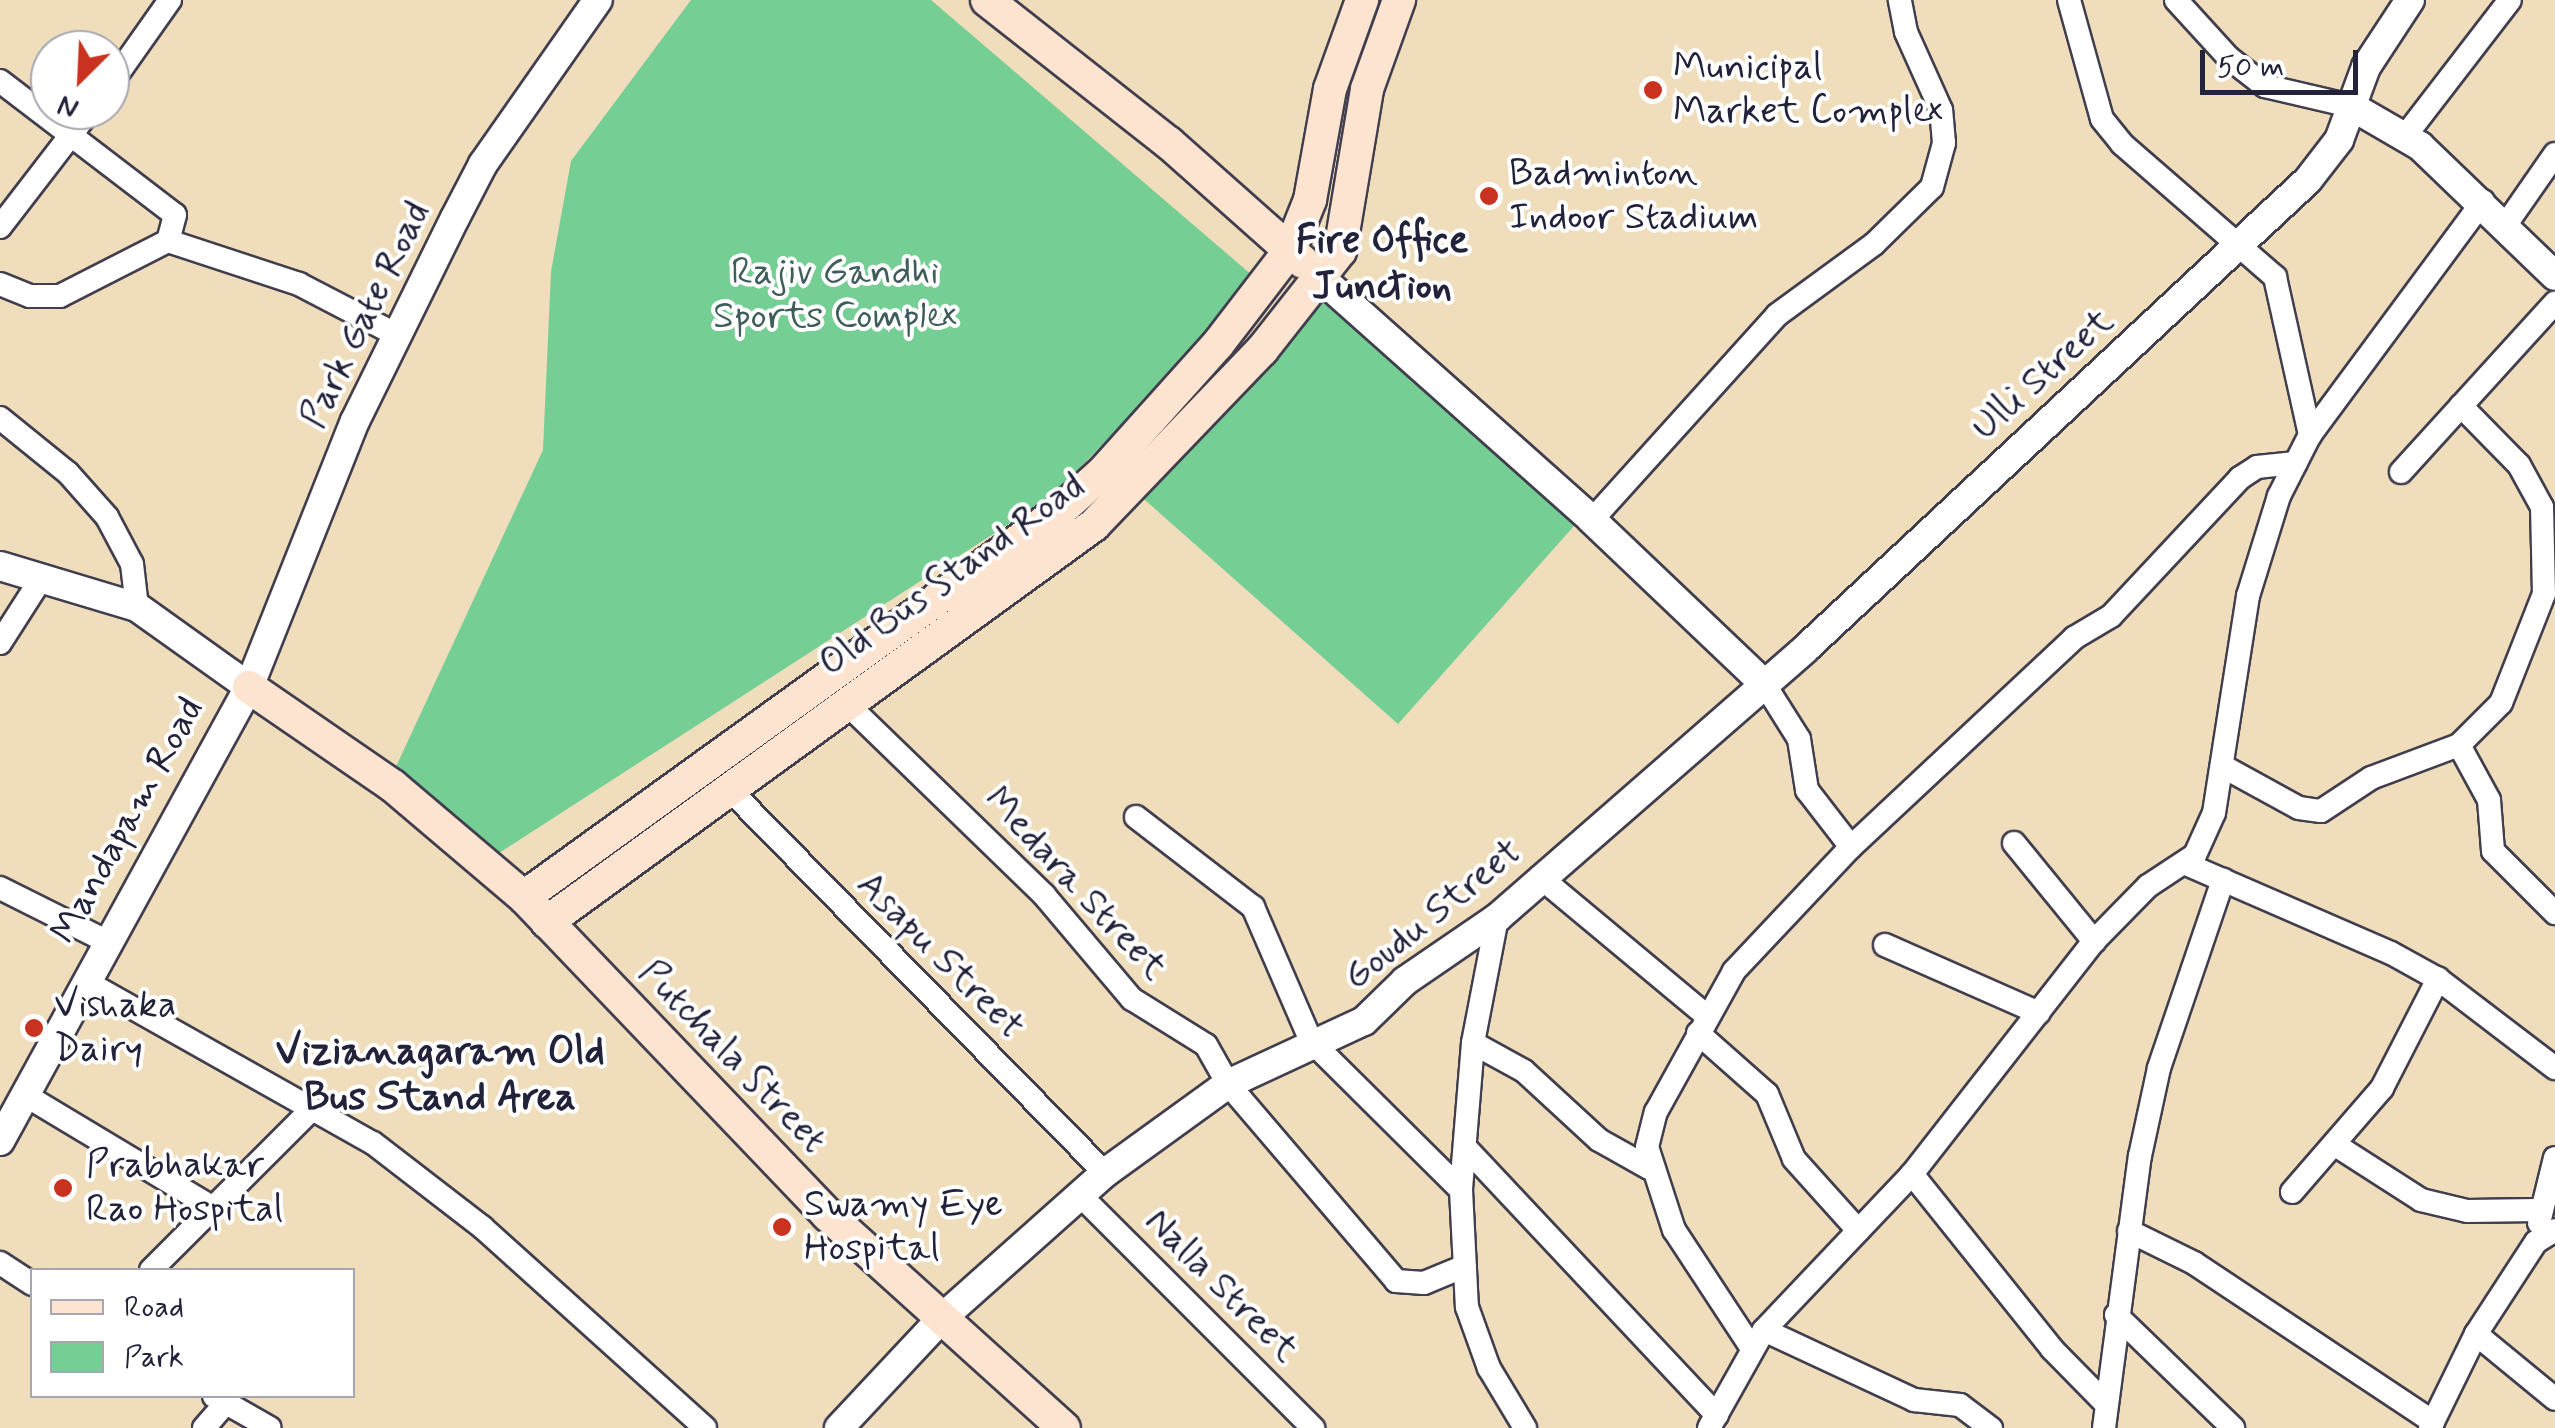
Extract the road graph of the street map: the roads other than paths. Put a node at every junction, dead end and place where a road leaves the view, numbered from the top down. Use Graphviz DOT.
graph roads {
  1 [pos="170,0"];
  2 [pos="598,0"];
  3 [pos="988,0"];
  4 [pos="1362,0"];
  5 [pos="1398,0"];
  6 [pos="1900,0"];
  7 [pos="2070,0"];
  8 [pos="2176,0"];
  9 [pos="2410,0"];
  10 [pos="2510,0"];
  11 [pos="130,56"];
  12 [pos="0,81"];
  13 [pos="2352,106"];
  14 [pos="75,130"];
  15 [pos="71,135"];
  16 [pos="2406,135"];
  17 [pos="2555,154"];
  18 [pos="2483,201"];
  19 [pos="2506,223"];
  20 [pos="0,226"];
  21 [pos="168,241"];
  22 [pos="2244,244"];
  23 [pos="1290,250"];
  24 [pos="2555,276"];
  25 [pos="1324,280"];
  26 [pos="0,284"];
  27 [pos="2555,303"];
  28 [pos="397,335"];
  29 [pos="2461,406"];
  30 [pos="0,418"];
  31 [pos="2310,435"];
  32 [pos="2296,463"];
  33 [pos="2401,472"];
  34 [pos="1115,482"];
  35 [pos="1592,520"];
  36 [pos="0,566"];
  37 [pos="42,579"];
  38 [pos="137,607"];
  39 [pos="0,643"];
  40 [pos="1765,686"];
  41 [pos="249,688"];
  42 [pos="846,702"];
  43 [pos="2459,746"];
  44 [pos="2224,767"];
  45 [pos="727,787"];
  46 [pos="1136,817"];
  47 [pos="2014,843"];
  48 [pos="1850,847"];
  49 [pos="2186,864"];
  50 [pos="1540,877"];
  51 [pos="2223,880"];
  52 [pos="0,888"];
  53 [pos="524,897"];
  54 [pos="2555,912"];
  55 [pos="1497,918"];
  56 [pos="547,922"];
  57 [pos="106,941"];
  58 [pos="2094,941"];
  59 [pos="1885,945"];
  60 [pos="2438,979"];
  61 [pos="85,980"];
  62 [pos="2039,1014"];
  63 [pos="1702,1024"];
  64 [pos="1311,1041"];
  65 [pos="1473,1043"];
  66 [pos="2555,1068"];
  67 [pos="1228,1084"];
  68 [pos="25,1094"];
  69 [pos="310,1111"];
  70 [pos="0,1141"];
  71 [pos="2337,1146"];
  72 [pos="1465,1147"];
  73 [pos="2555,1158"];
  74 [pos="1648,1168"];
  75 [pos="1105,1172"];
  76 [pos="1912,1174"];
  77 [pos="1461,1190"];
  78 [pos="2292,1192"];
  79 [pos="1080,1194"];
  80 [pos="214,1208"];
  81 [pos="2538,1210"];
  82 [pos="1858,1230"];
  83 [pos="2129,1231"];
  84 [pos="2549,1234"];
  85 [pos="0,1263"];
  86 [pos="1465,1266"];
  87 [pos="152,1268"];
  88 [pos="30,1283"];
  89 [pos="2116,1315"];
  90 [pos="941,1319"];
  91 [pos="2476,1334"];
  92 [pos="1757,1338"];
  93 [pos="220,1399"];
  94 [pos="2555,1399"];
  95 [pos="2105,1403"];
  96 [pos="1713,1421"];
  97 [pos="2431,1425"];
  98 [pos="204,1428"];
  99 [pos="270,1428"];
  100 [pos="705,1428"];
  101 [pos="839,1428"];
  102 [pos="1064,1428"];
  103 [pos="1312,1428"];
  104 [pos="1525,1428"];
  105 [pos="1992,1428"];
  106 [pos="2104,1428"];
  107 [pos="2233,1428"];
  1 -- 11 [label="street"];
  2 -- 28 [label="street, Park Gate Road"];
  3 -- 23 [label="main road"];
  4 -- 23 [label="main road, Old Bus Stand Road"];
  5 -- 25 [label="main road, Old Bus Stand Road"];
  6 -- 35 [label="street"];
  7 -- 22 [label="street"];
  8 -- 13 [label="street"];
  9 -- 13 [label="street, Ulli Street"];
  10 -- 16 [label="street"];
  12 -- 15 [label="street"];
  13 -- 16 [label="street"];
  13 -- 22 [label="street, Ulli Street"];
  14 -- 15 [label="street"];
  15 -- 20 [label="street"];
  15 -- 21 [label="street"];
  16 -- 18 [label="street"];
  17 -- 19 [label="street"];
  18 -- 19 [label="street"];
  18 -- 31 [label="street"];
  19 -- 24 [label="street"];
  21 -- 26 [label="street"];
  21 -- 28 [label="street"];
  22 -- 31 [label="street"];
  22 -- 40 [label="street, Ulli Street"];
  23 -- 25 [label="main road"];
  23 -- 34 [label="main road, Old Bus Stand Road"];
  25 -- 34 [label="main road, Old Bus Stand Road"];
  25 -- 35 [label="street"];
  27 -- 29 [label="street"];
  28 -- 41 [label="street, Park Gate Road"];
  29 -- 33 [label="street"];
  29 -- 43 [label="street"];
  30 -- 38 [label="street"];
  31 -- 32 [label="street"];
  32 -- 44 [label="street"];
  32 -- 48 [label="street"];
  34 -- 42 [label="main road, Old Bus Stand Road"];
  34 -- 53 [label="main road, Old Bus Stand Road"];
  35 -- 40 [label="street"];
  36 -- 37 [label="street"];
  37 -- 38 [label="street"];
  37 -- 39 [label="street"];
  38 -- 41 [label="street"];
  40 -- 48 [label="street"];
  40 -- 50 [label="street, Goudu Street"];
  41 -- 53 [label="main road, Mandapam Road"];
  41 -- 57 [label="street, Mandapam Road"];
  42 -- 45 [label="main road, Old Bus Stand Road"];
  42 -- 67 [label="street, Medara Street"];
  43 -- 44 [label="street"];
  43 -- 54 [label="street"];
  44 -- 49 [label="street"];
  45 -- 56 [label="main road, Old Bus Stand Road"];
  45 -- 75 [label="street, Asapu Street"];
  46 -- 64 [label="street"];
  47 -- 58 [label="street"];
  48 -- 63 [label="street"];
  49 -- 51 [label="street"];
  49 -- 58 [label="street"];
  50 -- 55 [label="street, Goudu Street"];
  50 -- 63 [label="street"];
  51 -- 60 [label="street"];
  51 -- 83 [label="street"];
  52 -- 57 [label="street"];
  53 -- 56 [label="main road, Putchala Street"];
  55 -- 64 [label="street, Goudu Street"];
  55 -- 65 [label="street"];
  56 -- 90 [label="main road, Putchala Street"];
  57 -- 61 [label="street, Mandapam Road"];
  58 -- 62 [label="street"];
  59 -- 62 [label="street"];
  60 -- 66 [label="street"];
  60 -- 71 [label="street"];
  61 -- 68 [label="street, Mandapam Road"];
  61 -- 69 [label="street"];
  62 -- 76 [label="street"];
  63 -- 74 [label="street"];
  63 -- 82 [label="street"];
  64 -- 67 [label="street, Goudu Street"];
  64 -- 77 [label="street"];
  65 -- 72 [label="street"];
  65 -- 74 [label="street"];
  67 -- 75 [label="street, Goudu Street"];
  67 -- 86 [label="street, Medara Street"];
  68 -- 70 [label="street, Mandapam Road"];
  68 -- 80 [label="street"];
  69 -- 80 [label="street"];
  69 -- 100 [label="street"];
  71 -- 78 [label="street"];
  71 -- 81 [label="street"];
  72 -- 77 [label="street"];
  72 -- 96 [label="street"];
  73 -- 81 [label="street"];
  74 -- 92 [label="street"];
  75 -- 79 [label="street, Goudu Street"];
  76 -- 82 [label="street"];
  76 -- 95 [label="street"];
  77 -- 86 [label="street"];
  79 -- 90 [label="street, Goudu Street"];
  79 -- 103 [label="street, Nalla Street"];
  80 -- 87 [label="street"];
  81 -- 84 [label="street"];
  82 -- 92 [label="street"];
  83 -- 89 [label="street"];
  83 -- 97 [label="street"];
  84 -- 91 [label="street"];
  85 -- 88 [label="street"];
  86 -- 104 [label="street"];
  89 -- 95 [label="street"];
  89 -- 107 [label="street"];
  90 -- 101 [label="street, Goudu Street"];
  90 -- 102 [label="main road, Putchala Street"];
  91 -- 94 [label="street"];
  91 -- 97 [label="street"];
  92 -- 96 [label="street"];
  92 -- 105 [label="street"];
  93 -- 98 [label="street"];
  93 -- 99 [label="street"];
  95 -- 106 [label="street"];
}
